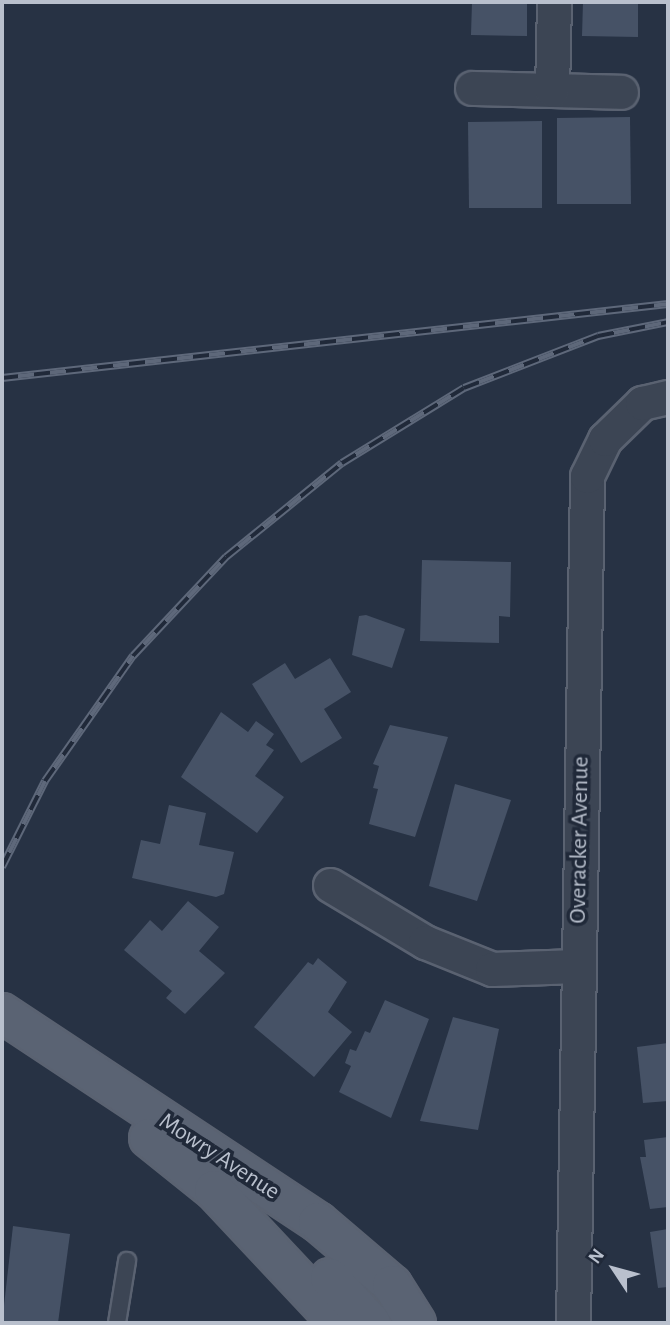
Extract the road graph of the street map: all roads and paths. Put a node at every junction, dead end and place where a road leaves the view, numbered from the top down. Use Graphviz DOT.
graph roads {
  1 [pos="554,2"];
  2 [pos="472,88"];
  3 [pos="552,90"];
  4 [pos="621,92"];
  5 [pos="668,397"];
  6 [pos="330,885"];
  7 [pos="577,966"];
  8 [pos="2,1013"];
  9 [pos="2,1039"];
  10 [pos="214,1190"];
  11 [pos="127,1261"];
  12 [pos="117,1323"];
  13 [pos="339,1323"];
  14 [pos="371,1323"];
  15 [pos="416,1323"];
  16 [pos="573,1323"];
  1 -- 3 [label="street"];
  2 -- 3 [label="street"];
  3 -- 4 [label="street"];
  5 -- 7 [label="street, Overacker Avenue"];
  6 -- 7 [label="street"];
  7 -- 16 [label="street, Overacker Avenue"];
  8 -- 15 [label="main road, Mowry Avenue"];
  9 -- 10 [label="main road, Mowry Avenue"];
  10 -- 13 [label="main road, Mowry Avenue"];
  10 -- 14 [label="main road"];
  11 -- 12 [label="lane"];
}
